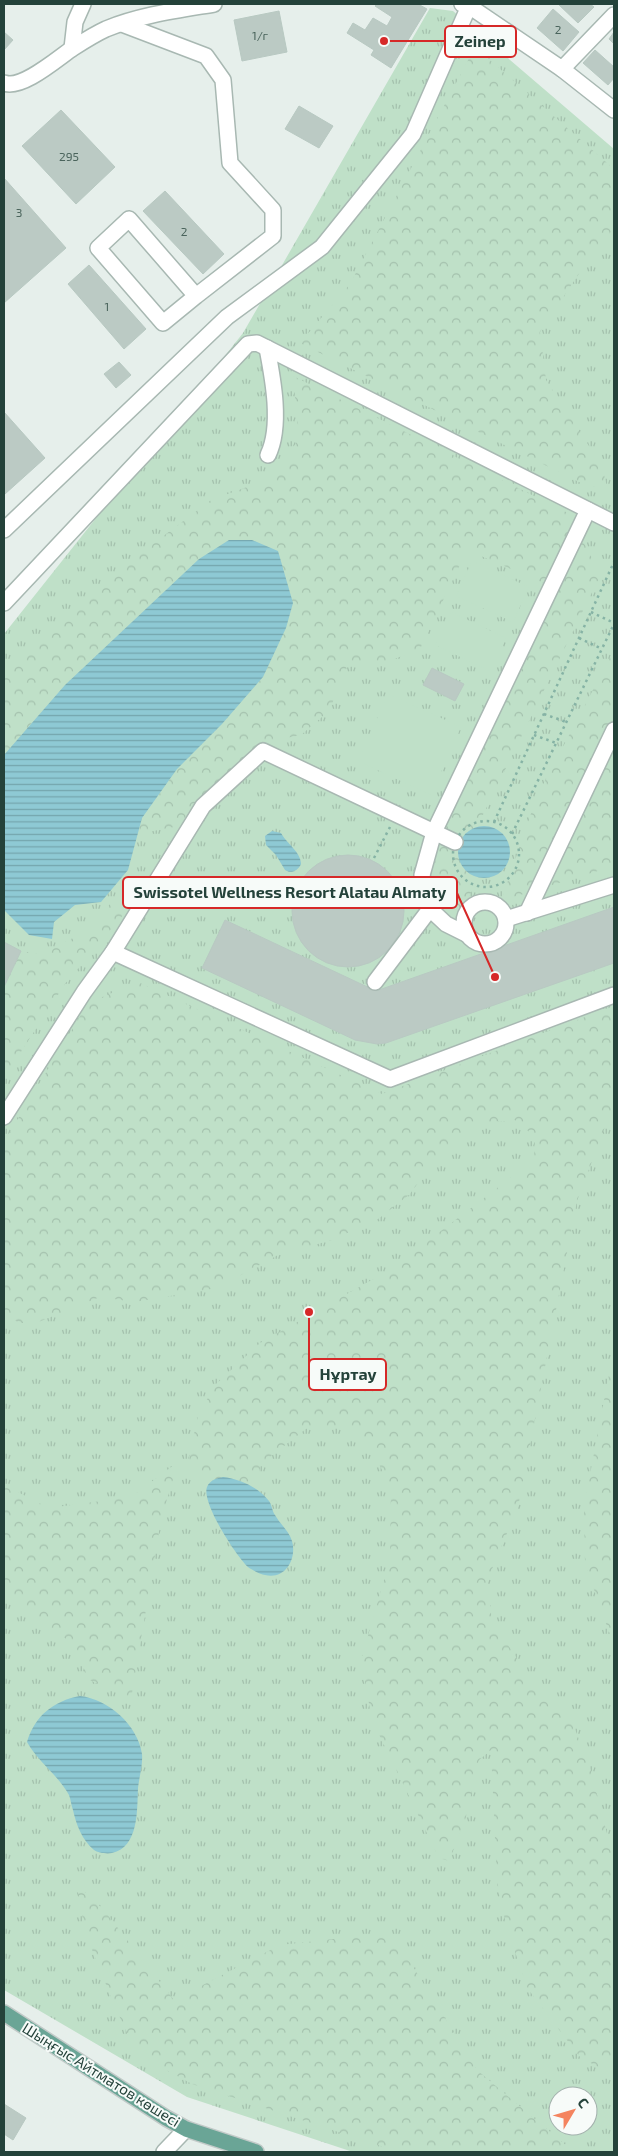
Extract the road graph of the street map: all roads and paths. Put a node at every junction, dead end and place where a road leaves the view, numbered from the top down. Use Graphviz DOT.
graph roads {
  1 [pos="83,4"];
  2 [pos="214,4"];
  3 [pos="466,5"];
  4 [pos="614,15"];
  5 [pos="122,24"];
  6 [pos="72,48"];
  7 [pos="564,66"];
  8 [pos="4,82"];
  9 [pos="614,110"];
  10 [pos="196,296"];
  11 [pos="267,348"];
  12 [pos="268,455"];
  13 [pos="588,510"];
  14 [pos="614,523"];
  15 [pos="4,530"];
  16 [pos="614,562"];
  17 [pos="4,603"];
  18 [pos="591,612"];
  19 [pos="614,624"];
  20 [pos="579,638"];
  21 [pos="602,649"];
  22 [pos="544,714"];
  23 [pos="566,723"];
  24 [pos="614,730"];
  25 [pos="534,735"];
  26 [pos="556,743"];
  27 [pos="396,814"];
  28 [pos="494,822"];
  29 [pos="434,832"];
  30 [pos="512,834"];
  31 [pos="455,842"];
  32 [pos="374,858"];
  33 [pos="614,885"];
  34 [pos="430,909"];
  35 [pos="527,913"];
  36 [pos="506,919"];
  37 [pos="466,934"];
  38 [pos="113,952"];
  39 [pos="375,982"];
  40 [pos="614,995"];
  41 [pos="4,1117"];
  42 [pos="4,2013"];
  43 [pos="186,2129"];
  44 [pos="164,2152"];
  45 [pos="256,2152"];
  1 -- 6 [label="street"];
  2 -- 5 [label="street"];
  3 -- 7 [label="street"];
  3 -- 15 [label="street"];
  4 -- 7 [label="street"];
  5 -- 6 [label="street"];
  5 -- 10 [label="street"];
  6 -- 8 [label="street"];
  7 -- 9 [label="street"];
  10 -- 10 [label="street"];
  11 -- 12 [label="street"];
  11 -- 13 [label="street"];
  11 -- 17 [label="street"];
  13 -- 14 [label="street"];
  13 -- 29 [label="street"];
  16 -- 18 [label="path"];
  18 -- 19 [label="path"];
  18 -- 20 [label="path"];
  19 -- 21 [label="path"];
  20 -- 21 [label="path"];
  20 -- 22 [label="path"];
  21 -- 23 [label="path"];
  22 -- 23 [label="path"];
  22 -- 25 [label="path"];
  23 -- 26 [label="path"];
  24 -- 35 [label="street"];
  25 -- 26 [label="path"];
  25 -- 28 [label="path"];
  26 -- 30 [label="path"];
  27 -- 29 [label="street"];
  27 -- 32 [label="path"];
  27 -- 38 [label="street"];
  28 -- 30 [label="path"];
  28 -- 31 [label="path"];
  29 -- 31 [label="street"];
  29 -- 34 [label="street"];
  30 -- 31 [label="path"];
  33 -- 35 [label="street"];
  34 -- 37 [label="street"];
  34 -- 39 [label="street"];
  35 -- 36 [label="street"];
  36 -- 37 [label="street"];
  36 -- 37 [label="street"];
  38 -- 40 [label="street"];
  38 -- 41 [label="street"];
  42 -- 43 [label="main road, Шыңғыс Айтматов көшесі"];
  43 -- 44 [label="street"];
  43 -- 45 [label="main road, Шыңғыс Айтматов көшесі"];
}
